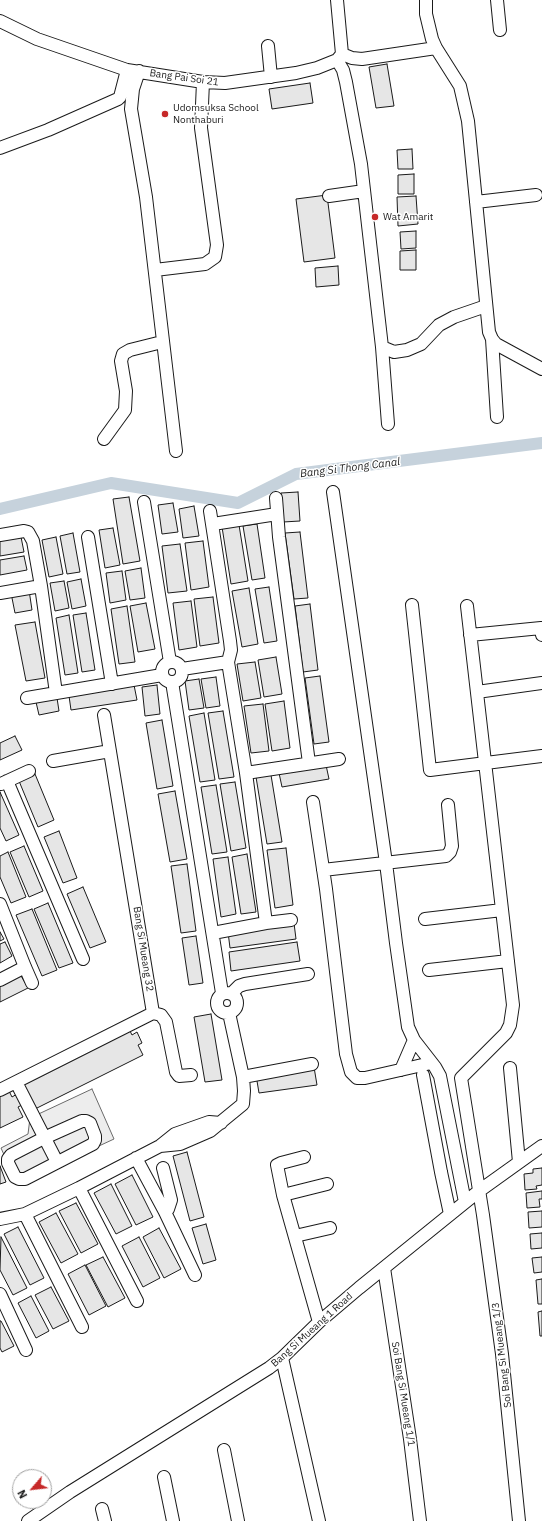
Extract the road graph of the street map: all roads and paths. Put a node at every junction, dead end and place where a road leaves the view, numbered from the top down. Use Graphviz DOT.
graph roads {
  1 [pos="337,0"];
  2 [pos="426,0"];
  3 [pos="497,0"];
  4 [pos="0,21"];
  5 [pos="500,30"];
  6 [pos="268,46"];
  7 [pos="436,48"];
  8 [pos="340,57"];
  9 [pos="133,70"];
  10 [pos="271,77"];
  11 [pos="203,82"];
  12 [pos="0,148"];
  13 [pos="364,191"];
  14 [pos="536,195"];
  15 [pos="329,196"];
  16 [pos="476,202"];
  17 [pos="154,270"];
  18 [pos="486,306"];
  19 [pos="492,339"];
  20 [pos="162,342"];
  21 [pos="382,347"];
  22 [pos="542,369"];
  23 [pos="497,417"];
  24 [pos="388,424"];
  25 [pos="104,439"];
  26 [pos="176,451"];
  27 [pos="333,492"];
  28 [pos="276,498"];
  29 [pos="144,502"];
  30 [pos="210,511"];
  31 [pos="277,514"];
  32 [pos="212,524"];
  33 [pos="0,535"];
  34 [pos="88,537"];
  35 [pos="41,586"];
  36 [pos="0,593"];
  37 [pos="412,605"];
  38 [pos="467,606"];
  39 [pos="470,635"];
  40 [pos="542,635"];
  41 [pos="170,662"];
  42 [pos="228,662"];
  43 [pos="182,670"];
  44 [pos="162,675"];
  45 [pos="172,682"];
  46 [pos="542,683"];
  47 [pos="112,684"];
  48 [pos="477,692"];
  49 [pos="56,693"];
  50 [pos="26,698"];
  51 [pos="104,715"];
  52 [pos="110,751"];
  53 [pos="542,756"];
  54 [pos="339,759"];
  55 [pos="53,760"];
  56 [pos="309,763"];
  57 [pos="485,763"];
  58 [pos="29,771"];
  59 [pos="246,773"];
  60 [pos="4,783"];
  61 [pos="312,802"];
  62 [pos="448,805"];
  63 [pos="386,863"];
  64 [pos="323,870"];
  65 [pos="0,904"];
  66 [pos="502,910"];
  67 [pos="425,919"];
  68 [pos="3,920"];
  69 [pos="291,920"];
  70 [pos="266,923"];
  71 [pos="213,933"];
  72 [pos="83,959"];
  73 [pos="508,961"];
  74 [pos="25,967"];
  75 [pos="429,970"];
  76 [pos="308,974"];
  77 [pos="0,980"];
  78 [pos="32,983"];
  79 [pos="226,994"];
  80 [pos="153,1013"];
  81 [pos="414,1040"];
  82 [pos="431,1063"];
  83 [pos="312,1064"];
  84 [pos="510,1068"];
  85 [pos="401,1070"];
  86 [pos="191,1075"];
  87 [pos="423,1075"];
  88 [pos="243,1077"];
  89 [pos="16,1082"];
  90 [pos="0,1090"];
  91 [pos="44,1138"];
  92 [pos="542,1146"];
  93 [pos="304,1157"];
  94 [pos="136,1158"];
  95 [pos="56,1162"];
  96 [pos="519,1162"];
  97 [pos="163,1168"];
  98 [pos="327,1184"];
  99 [pos="79,1188"];
  100 [pos="479,1191"];
  101 [pos="283,1195"];
  102 [pos="465,1202"];
  103 [pos="165,1212"];
  104 [pos="25,1214"];
  105 [pos="450,1214"];
  106 [pos="0,1220"];
  107 [pos="330,1228"];
  108 [pos="295,1236"];
  109 [pos="384,1268"];
  110 [pos="195,1275"];
  111 [pos="0,1294"];
  112 [pos="137,1301"];
  113 [pos="4,1312"];
  114 [pos="319,1322"];
  115 [pos="82,1327"];
  116 [pos="26,1350"];
  117 [pos="282,1358"];
  118 [pos="224,1450"];
  119 [pos="164,1477"];
  120 [pos="28,1521"];
  121 [pos="173,1521"];
  122 [pos="238,1521"];
  123 [pos="319,1521"];
  124 [pos="420,1521"];
  125 [pos="519,1521"];
  1 -- 8 [label="street"];
  2 -- 7 [label="street"];
  3 -- 5 [label="street"];
  4 -- 9 [label="street, Bang Pai Soi 21"];
  6 -- 10 [label="street"];
  7 -- 8 [label="street"];
  7 -- 16 [label="street"];
  8 -- 10 [label="street, Bang Pai Soi 21"];
  8 -- 13 [label="street"];
  9 -- 11 [label="street, Bang Pai Soi 21"];
  9 -- 12 [label="street"];
  9 -- 17 [label="street"];
  10 -- 11 [label="street, Bang Pai Soi 21"];
  11 -- 17 [label="street"];
  13 -- 15 [label="street"];
  13 -- 21 [label="street"];
  14 -- 16 [label="street"];
  16 -- 18 [label="street"];
  17 -- 20 [label="street"];
  18 -- 19 [label="street"];
  18 -- 21 [label="street"];
  19 -- 22 [label="street"];
  19 -- 23 [label="street"];
  20 -- 25 [label="street"];
  20 -- 26 [label="street"];
  21 -- 24 [label="street"];
  27 -- 63 [label="street"];
  28 -- 31 [label="street"];
  29 -- 41 [label="street"];
  30 -- 32 [label="street"];
  31 -- 32 [label="street"];
  31 -- 56 [label="street"];
  32 -- 42 [label="street"];
  33 -- 35 [label="street"];
  34 -- 47 [label="street"];
  35 -- 36 [label="street"];
  35 -- 49 [label="street"];
  37 -- 57 [label="street"];
  38 -- 39 [label="street"];
  39 -- 40 [label="street"];
  39 -- 48 [label="street"];
  41 -- 43 [label="street"];
  41 -- 44 [label="street"];
  42 -- 43 [label="street"];
  42 -- 59 [label="street"];
  43 -- 45 [label="street"];
  44 -- 45 [label="street"];
  44 -- 47 [label="street"];
  45 -- 71 [label="street"];
  46 -- 48 [label="street"];
  47 -- 49 [label="street"];
  48 -- 57 [label="street"];
  49 -- 50 [label="street"];
  51 -- 52 [label="street, Bang Si Mueang 32"];
  52 -- 55 [label="street"];
  52 -- 80 [label="street, Bang Si Mueang 32"];
  53 -- 57 [label="street"];
  54 -- 56 [label="street"];
  56 -- 59 [label="street"];
  57 -- 66 [label="street"];
  58 -- 60 [label="street"];
  59 -- 70 [label="street"];
  60 -- 72 [label="street"];
  61 -- 64 [label="street"];
  62 -- 63 [label="street"];
  63 -- 64 [label="street"];
  63 -- 81 [label="street"];
  64 -- 85 [label="street"];
  65 -- 68 [label="street"];
  66 -- 67 [label="street"];
  66 -- 73 [label="street"];
  68 -- 74 [label="street"];
  69 -- 70 [label="street"];
  70 -- 71 [label="street"];
  71 -- 79 [label="street"];
  73 -- 75 [label="street"];
  73 -- 100 [label="street, Soi Bang Si Mueang 1/3"];
  74 -- 77 [label="street"];
  74 -- 78 [label="street"];
  76 -- 79 [label="street"];
  79 -- 88 [label="street"];
  80 -- 86 [label="street"];
  80 -- 89 [label="street"];
  81 -- 82 [label="street"];
  81 -- 85 [label="street"];
  82 -- 85 [label="street"];
  82 -- 102 [label="street"];
  83 -- 88 [label="street"];
  84 -- 96 [label="street"];
  87 -- 105 [label="street"];
  88 -- 94 [label="street"];
  89 -- 90 [label="street"];
  89 -- 91 [label="street"];
  91 -- 95 [label="street"];
  91 -- 95 [label="street"];
  91 -- 95 [label="street"];
  92 -- 96 [label="street, Bang Si Mueang 1 Road"];
  93 -- 101 [label="street"];
  94 -- 99 [label="street"];
  94 -- 103 [label="street"];
  96 -- 100 [label="street, Bang Si Mueang 1 Road"];
  97 -- 103 [label="street"];
  98 -- 101 [label="street"];
  99 -- 104 [label="street"];
  99 -- 112 [label="street"];
  100 -- 102 [label="street, Bang Si Mueang 1 Road"];
  100 -- 125 [label="street, Soi Bang Si Mueang 1/3"];
  101 -- 108 [label="street"];
  102 -- 105 [label="street, Bang Si Mueang 1 Road"];
  103 -- 110 [label="street"];
  104 -- 106 [label="street"];
  104 -- 115 [label="street"];
  105 -- 109 [label="street, Bang Si Mueang 1 Road"];
  107 -- 108 [label="street"];
  108 -- 114 [label="street"];
  109 -- 114 [label="street, Bang Si Mueang 1 Road"];
  109 -- 124 [label="street, Soi Bang Si Mueang 1/1"];
  111 -- 113 [label="street"];
  113 -- 116 [label="street"];
  114 -- 117 [label="street, Bang Si Mueang 1 Road"];
  117 -- 120 [label="street, Bang Si Mueang 1 Road"];
  117 -- 123 [label="street"];
  118 -- 122 [label="street"];
  119 -- 121 [label="street"];
}
